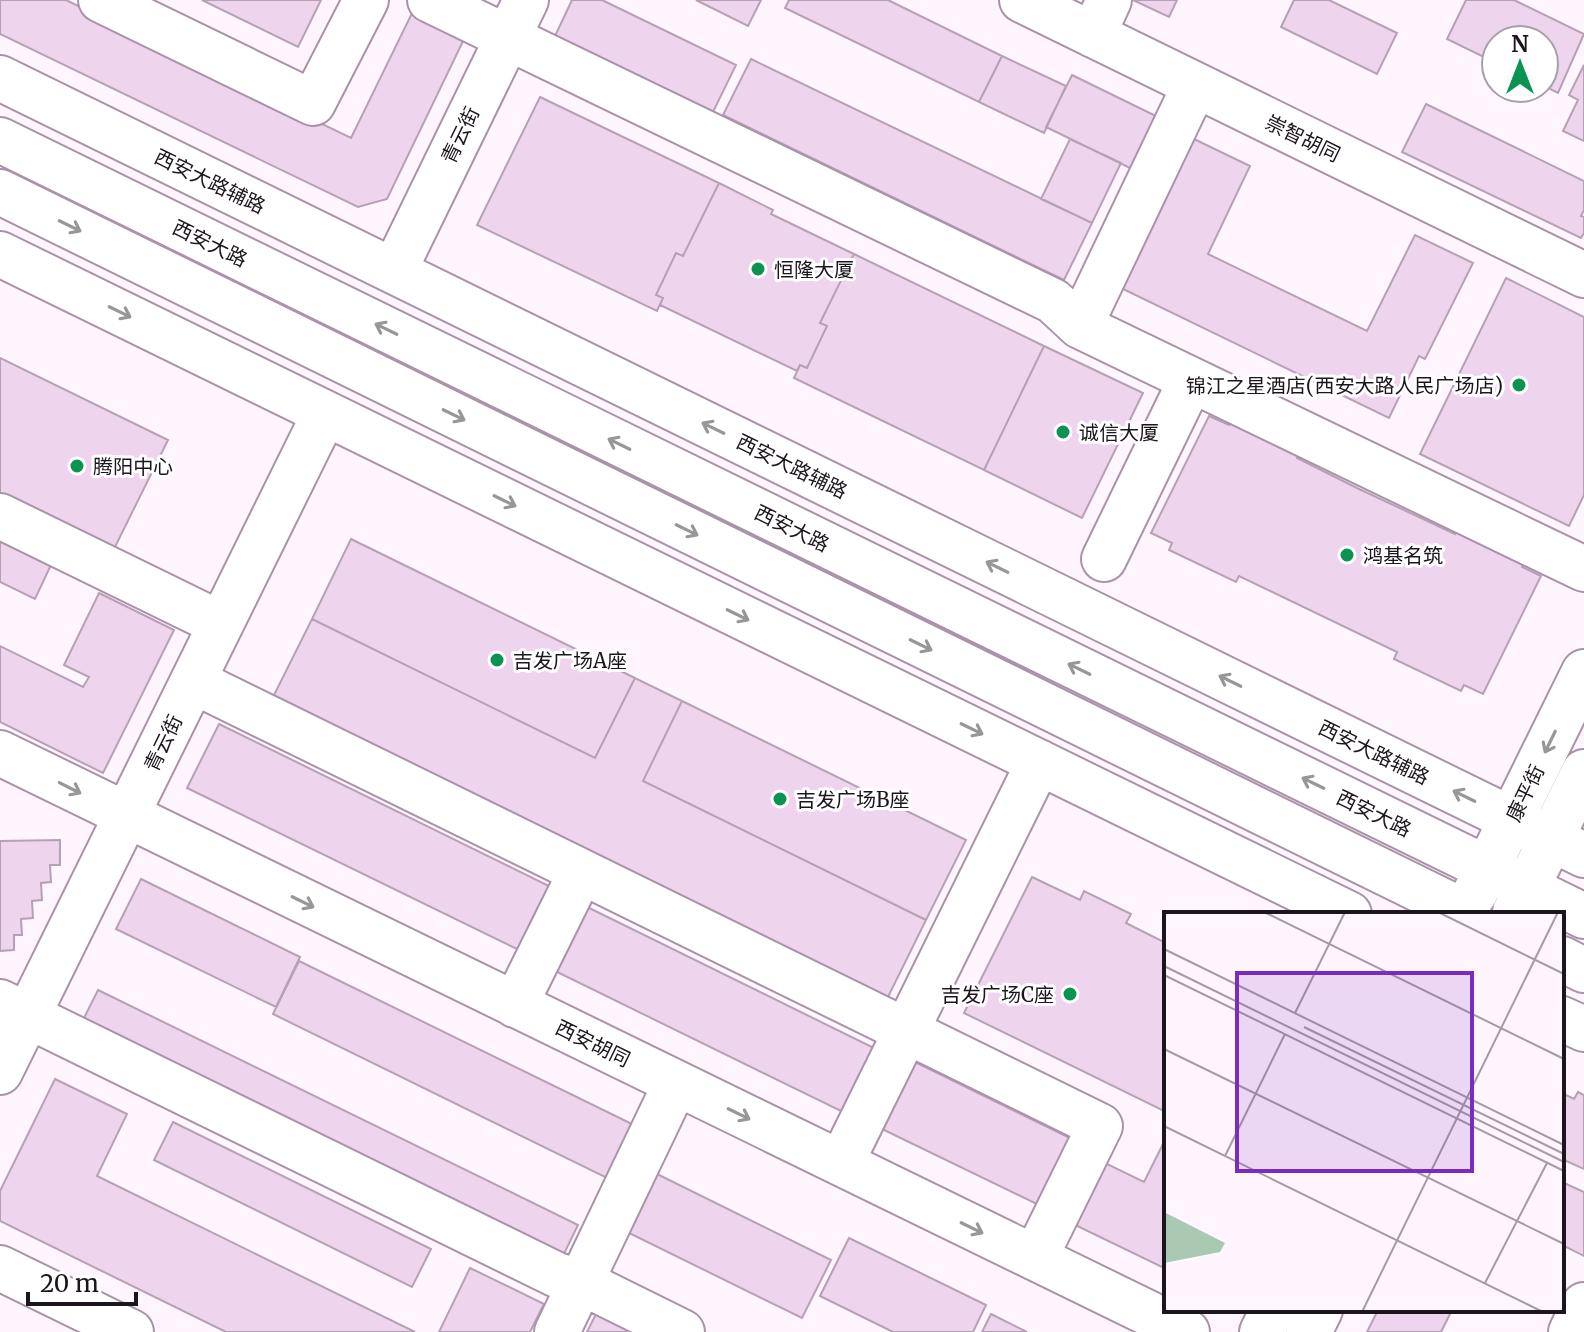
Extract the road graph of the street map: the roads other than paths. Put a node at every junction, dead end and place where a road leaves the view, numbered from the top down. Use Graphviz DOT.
graph roads {
  1 [pos="101,0"];
  2 [pos="366,0"];
  3 [pos="430,0"];
  4 [pos="1022,0"];
  5 [pos="1101,17"];
  6 [pos="516,19"];
  7 [pos="0,78"];
  8 [pos="1195,85"];
  9 [pos="0,140"];
  10 [pos="0,192"];
  11 [pos="0,254"];
  12 [pos="394,271"];
  13 [pos="1584,275"];
  14 [pos="1080,326"];
  15 [pos="1191,380"];
  16 [pos="325,413"];
  17 [pos="0,516"];
  18 [pos="1104,559"];
  19 [pos="1584,569"];
  20 [pos="221,624"];
  21 [pos="1584,672"];
  22 [pos="193,681"];
  23 [pos="2,760"];
  24 [pos="1039,762"];
  25 [pos="1584,772"];
  26 [pos="126,816"];
  27 [pos="1512,819"];
  28 [pos="1568,847"];
  29 [pos="1487,869"];
  30 [pos="581,872"];
  31 [pos="1521,901"];
  32 [pos="1345,912"];
  33 [pos="1464,912"];
  34 [pos="1466,912"];
  35 [pos="1584,916"];
  36 [pos="1564,960"];
  37 [pos="1584,970"];
  38 [pos="515,1005"];
  39 [pos="14,1009"];
  40 [pos="1564,1020"];
  41 [pos="1584,1029"];
  42 [pos="906,1032"];
  43 [pos="0,1072"];
  44 [pos="676,1083"];
  45 [pos="841,1163"];
  46 [pos="1035,1258"];
  47 [pos="0,1268"];
  48 [pos="581,1282"];
  49 [pos="1564,1282"];
  50 [pos="1584,1292"];
  51 [pos="1584,1305"];
  52 [pos="1272,1312"];
  53 [pos="1319,1312"];
  54 [pos="131,1332"];
  55 [pos="557,1332"];
  56 [pos="682,1332"];
  57 [pos="1187,1332"];
  58 [pos="1262,1332"];
  59 [pos="1309,1332"];
  60 [pos="1571,1332"];
  1 -- 2 [label="street"];
  3 -- 6 [label="street"];
  4 -- 5 [label="street, 崇智胡同"];
  5 -- 8 [label="street, 崇智胡同"];
  6 -- 12 [label="street, 青云街"];
  6 -- 14 [label="street"];
  7 -- 12 [label="street, 西安大路辅路"];
  8 -- 13 [label="street, 崇智胡同"];
  8 -- 14 [label="street"];
  29 -- 9 [label="street, 西安大路, one-way"];
  10 -- 33 [label="street, one-way"];
  11 -- 16 [label="street, one-way"];
  27 -- 12 [label="street, 西安大路辅路, one-way"];
  14 -- 15 [label="street"];
  15 -- 18 [label="street"];
  15 -- 19 [label="street"];
  16 -- 20 [label="street, 青云街"];
  16 -- 24 [label="street, one-way"];
  17 -- 20 [label="street"];
  20 -- 22 [label="street, 青云街"];
  21 -- 27 [label="street, 康平街, one-way"];
  22 -- 26 [label="street, 青云街"];
  22 -- 30 [label="street"];
  23 -- 26 [label="street, 西安胡同, one-way"];
  24 -- 32 [label="street"];
  24 -- 42 [label="street"];
  25 -- 28 [label="street"];
  26 -- 38 [label="street, 西安胡同, one-way"];
  26 -- 39 [label="street, 青云街"];
  27 -- 28 [label="street, 西安大路辅路"];
  27 -- 29 [label="street, 康平街"];
  28 -- 31 [label="street"];
  29 -- 31 [label="street, 西安大路"];
  29 -- 34 [label="street, 康平街"];
  30 -- 38 [label="street"];
  30 -- 42 [label="street"];
  31 -- 35 [label="street, 西安大路"];
  36 -- 37 [label="street"];
  38 -- 44 [label="street, 西安胡同"];
  39 -- 43 [label="street, 青云街"];
  39 -- 48 [label="street"];
  40 -- 41 [label="street"];
  42 -- 45 [label="street"];
  42 -- 46 [label="street"];
  44 -- 45 [label="street, 西安胡同, one-way"];
  44 -- 48 [label="street"];
  45 -- 46 [label="street, 西安胡同, one-way"];
  46 -- 57 [label="street, 西安胡同"];
  47 -- 54 [label="street"];
  48 -- 55 [label="street"];
  48 -- 56 [label="street"];
  49 -- 50 [label="street"];
  51 -- 60 [label="street"];
  52 -- 58 [label="street"];
  53 -- 59 [label="street"];
}
